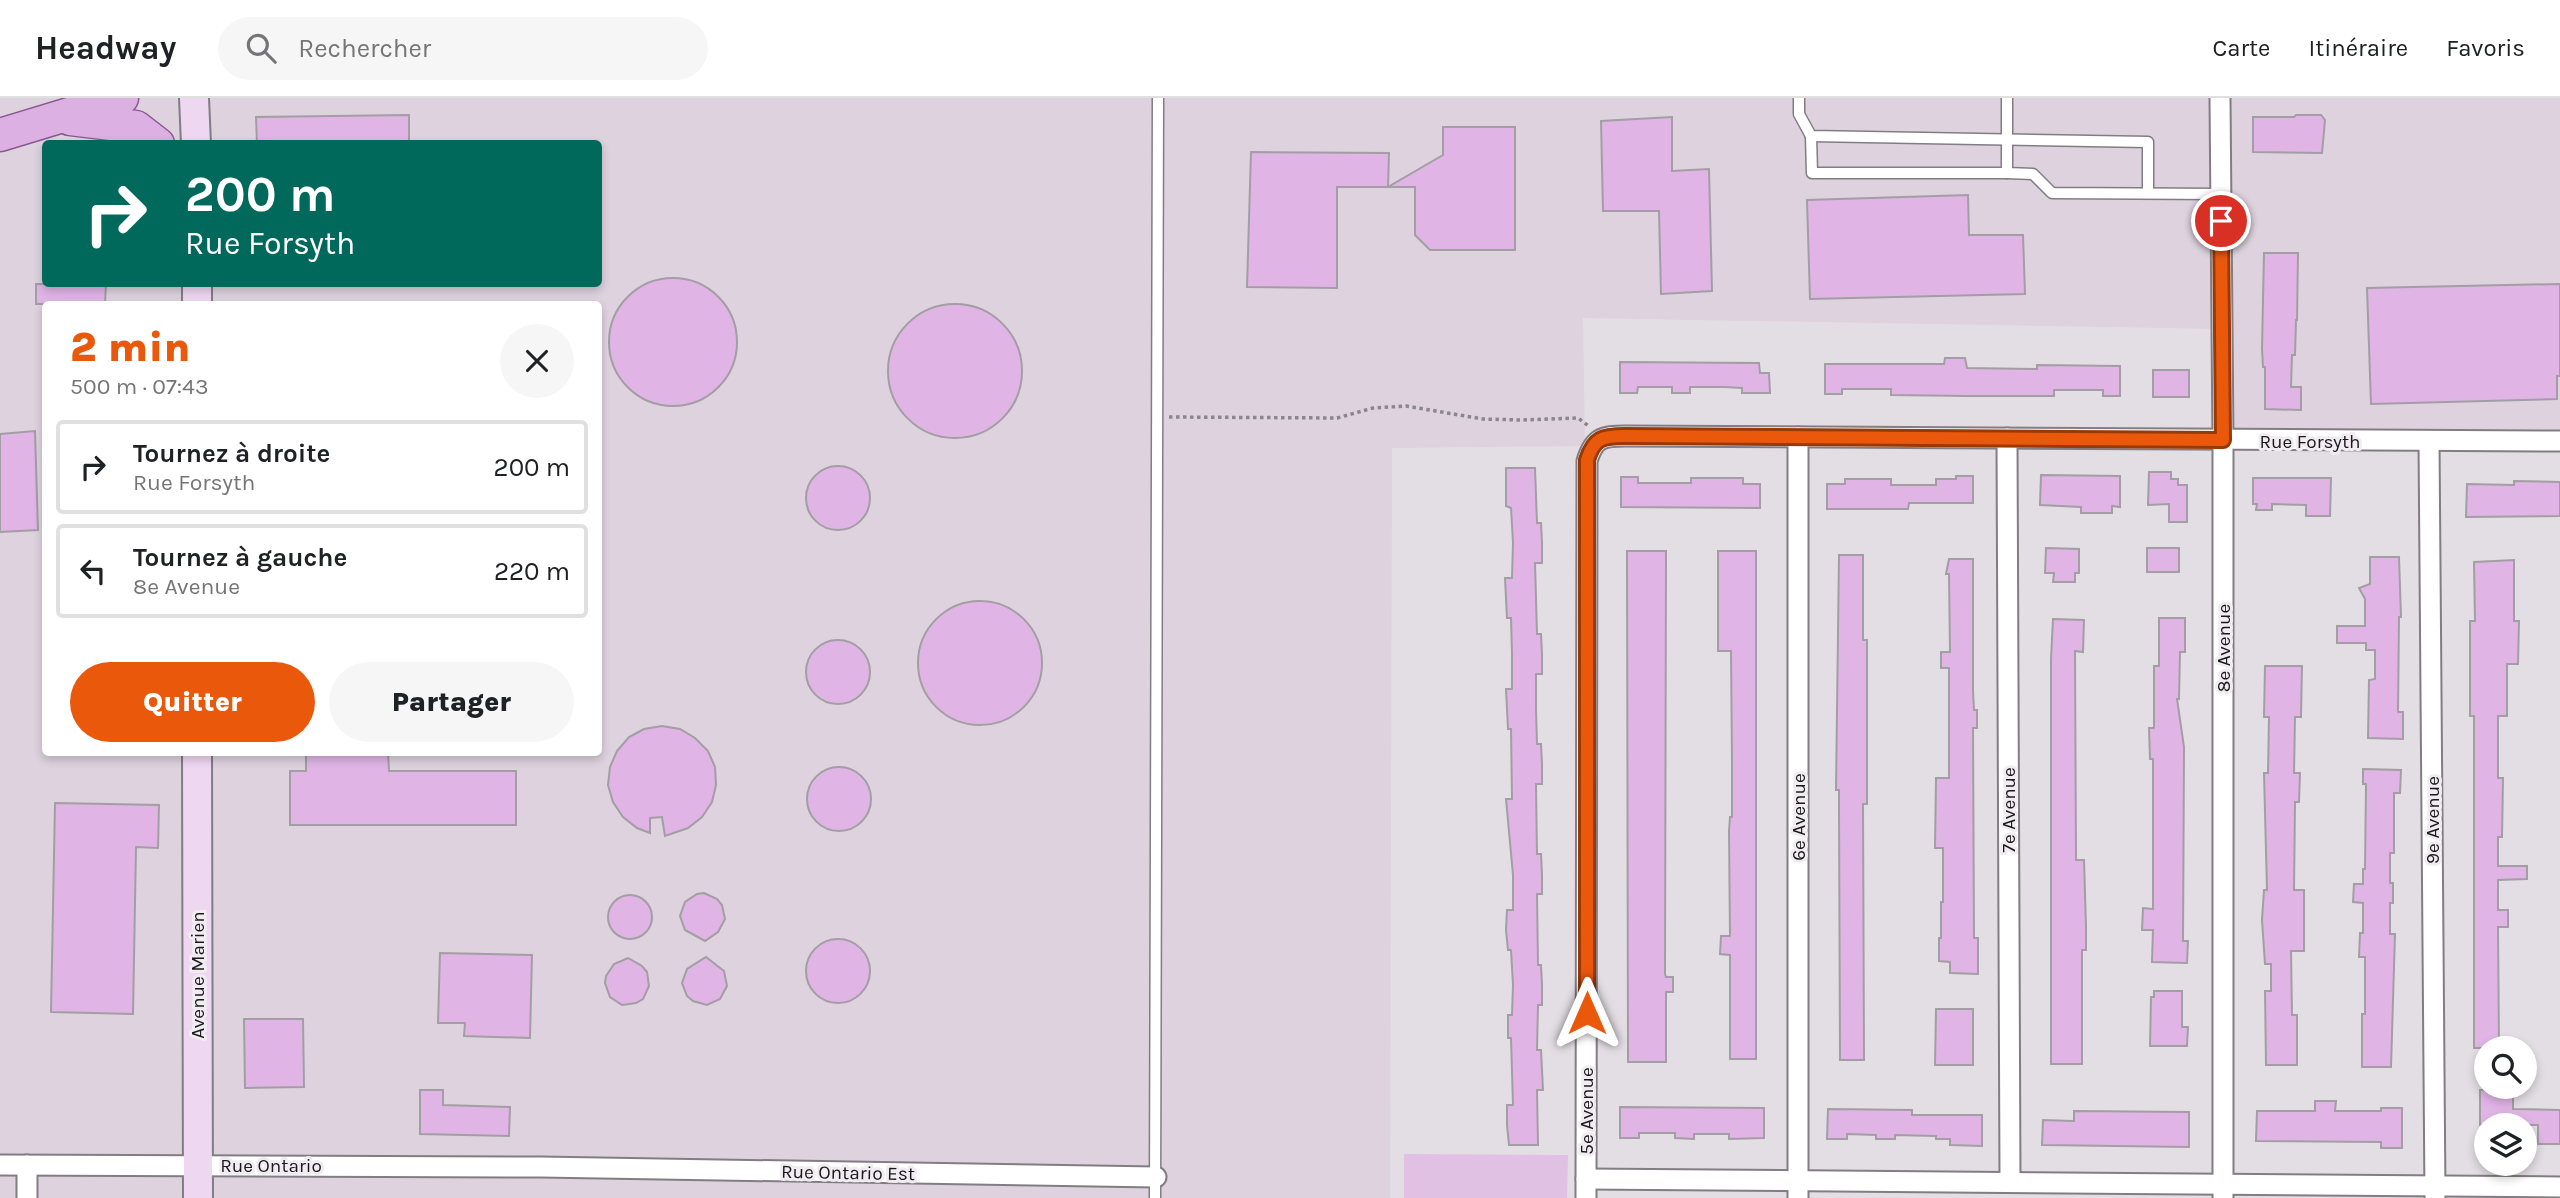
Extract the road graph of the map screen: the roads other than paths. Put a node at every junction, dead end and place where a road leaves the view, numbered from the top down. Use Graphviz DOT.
graph roads {
  1 [pos="122,98"];
  2 [pos="194,98"];
  3 [pos="1158,98"];
  4 [pos="1799,98"];
  5 [pos="2007,98"];
  6 [pos="2220,98"];
  7 [pos="55,118"];
  8 [pos="0,135"];
  9 [pos="1811,136"];
  10 [pos="2007,139"];
  11 [pos="153,140"];
  12 [pos="195,140"];
  13 [pos="2007,173"];
  14 [pos="2148,193"];
  15 [pos="2221,194"];
  16 [pos="1595,434"];
  17 [pos="1798,437"];
  18 [pos="2007,438"];
  19 [pos="2223,440"];
  20 [pos="2429,441"];
  21 [pos="2560,441"];
  22 [pos="197,756"];
  23 [pos="0,1165"];
  24 [pos="27,1165"];
  25 [pos="198,1165"];
  26 [pos="541,1167"];
  27 [pos="1156,1177"];
  28 [pos="2010,1182"];
  29 [pos="2560,1187"];
  30 [pos="1586,1189"];
  31 [pos="1798,1190"];
  32 [pos="2223,1191"];
  33 [pos="2435,1192"];
  34 [pos="27,1198"];
  35 [pos="198,1198"];
  36 [pos="1155,1198"];
  1 -- 7 [label="main road"];
  2 -- 12 [label="street"];
  3 -- 27 [label="lane"];
  4 -- 9 [label="lane"];
  5 -- 10 [label="lane"];
  6 -- 15 [label="street, 8e Avenue"];
  7 -- 8 [label="main road"];
  7 -- 11 [label="main road"];
  9 -- 10 [label="lane"];
  9 -- 13 [label="lane"];
  10 -- 13 [label="lane"];
  10 -- 14 [label="lane"];
  13 -- 14 [label="lane"];
  14 -- 15 [label="lane"];
  15 -- 19 [label="street, 8e Avenue"];
  16 -- 17 [label="street, Rue Forsyth"];
  16 -- 30 [label="street, 5e Avenue"];
  17 -- 18 [label="street, Rue Forsyth"];
  17 -- 31 [label="street, 6e Avenue"];
  18 -- 19 [label="street, Rue Forsyth"];
  18 -- 28 [label="street, 7e Avenue"];
  19 -- 20 [label="street, Rue Forsyth"];
  19 -- 32 [label="street, 8e Avenue"];
  20 -- 21 [label="street, Rue Forsyth"];
  20 -- 33 [label="street, 9e Avenue"];
  22 -- 25 [label="street, Avenue Marien"];
  23 -- 24 [label="street, Rue Ontario"];
  24 -- 25 [label="street, Rue Ontario"];
  24 -- 34 [label="street"];
  25 -- 26 [label="street, Rue Ontario"];
  25 -- 35 [label="street, Avenue Marien"];
  26 -- 27 [label="street, Rue Ontario Est"];
  27 -- 36 [label="lane"];
  28 -- 31 [label="street"];
  28 -- 32 [label="street"];
  29 -- 33 [label="street"];
  30 -- 31 [label="street"];
  32 -- 33 [label="street"];
}
